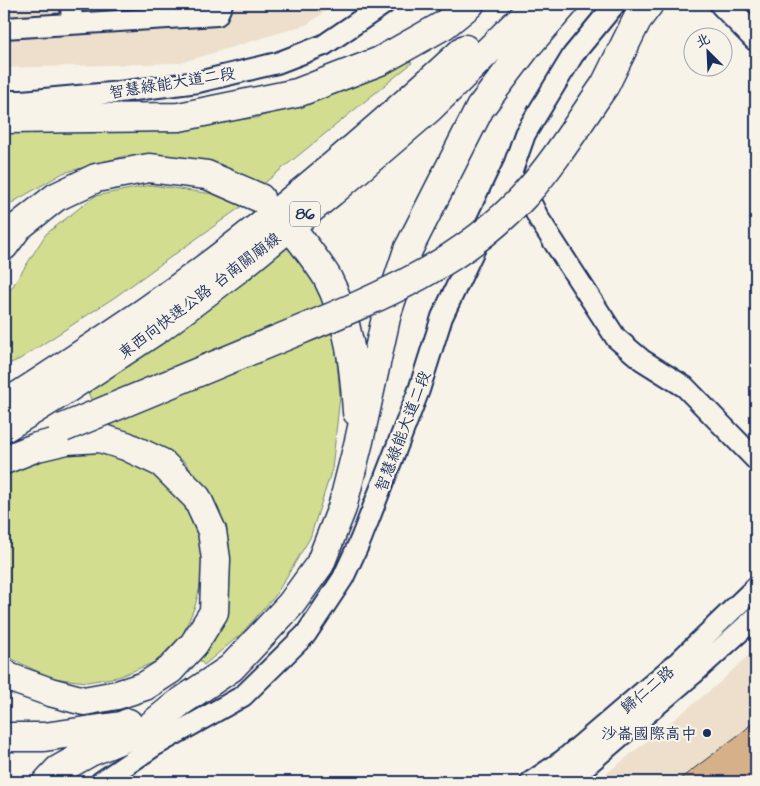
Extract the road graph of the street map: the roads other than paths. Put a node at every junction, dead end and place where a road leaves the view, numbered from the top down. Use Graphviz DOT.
graph roads {
  1 [pos="71,4"];
  2 [pos="222,4"];
  3 [pos="384,4"];
  4 [pos="470,4"];
  5 [pos="512,4"];
  6 [pos="536,4"];
  7 [pos="564,4"];
  8 [pos="615,4"];
  9 [pos="650,4"];
  10 [pos="723,4"];
  11 [pos="72,24"];
  12 [pos="4,28"];
  13 [pos="756,38"];
  14 [pos="4,101"];
  15 [pos="4,119"];
  16 [pos="513,168"];
  17 [pos="260,198"];
  18 [pos="293,230"];
  19 [pos="4,246"];
  20 [pos="49,388"];
  21 [pos="4,405"];
  22 [pos="4,428"];
  23 [pos="359,441"];
  24 [pos="4,459"];
  25 [pos="756,460"];
  26 [pos="756,587"];
  27 [pos="756,617"];
  28 [pos="4,673"];
  29 [pos="179,703"];
  30 [pos="4,737"];
  31 [pos="541,780"];
  32 [pos="47,782"];
  33 [pos="101,782"];
  34 [pos="565,782"];
  1 -- 11 [label="street"];
  2 -- 11 [label="street"];
  3 -- 14 [label="street, 智慧綠能大道二段"];
  4 -- 15 [label="highway"];
  5 -- 20 [label="highway, 東西向快速公路 台南關廟線 / 86"];
  6 -- 20 [label="highway, 東西向快速公路 台南關廟線 / 86"];
  7 -- 23 [label="highway"];
  8 -- 16 [label="street, 智慧綠能大道二段"];
  9 -- 24 [label="highway, bridge"];
  10 -- 13 [label="main road"];
  11 -- 12 [label="street"];
  16 -- 25 [label="street"];
  16 -- 33 [label="street, 智慧綠能大道二段"];
  17 -- 19 [label="highway"];
  18 -- 23 [label="highway"];
  20 -- 21 [label="highway, 東西向快速公路 台南關廟線 / 86"];
  20 -- 22 [label="highway, 東西向快速公路 台南關廟線 / 86"];
  23 -- 29 [label="highway"];
  24 -- 28 [label="highway"];
  26 -- 31 [label="street, 歸仁二路"];
  27 -- 34 [label="street, 歸仁二路"];
  29 -- 30 [label="highway"];
  29 -- 32 [label="highway"];
}
